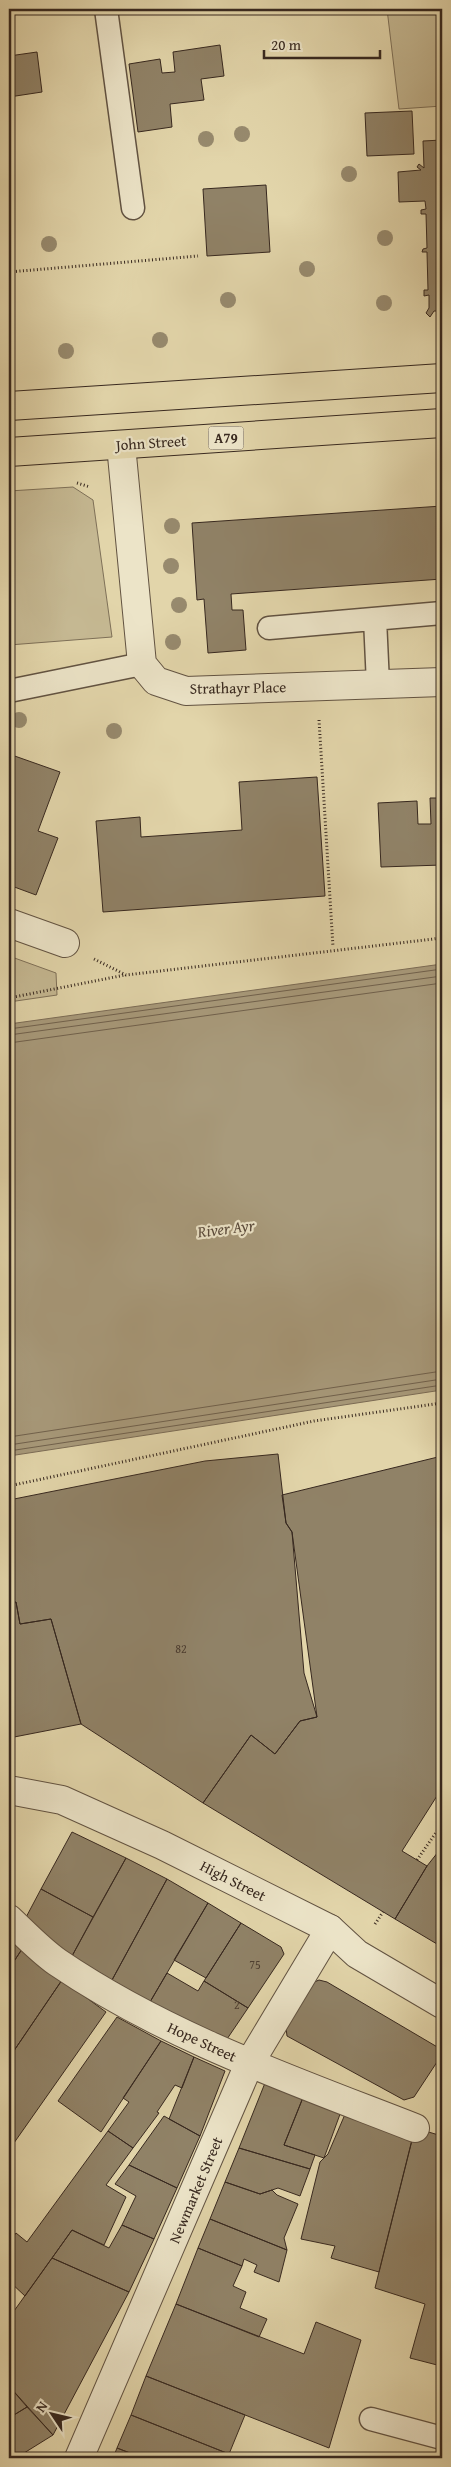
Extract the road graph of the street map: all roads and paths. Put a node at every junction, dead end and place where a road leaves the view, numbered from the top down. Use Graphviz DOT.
graph roads {
  1 [pos="106,9"];
  2 [pos="133,208"];
  3 [pos="198,256"];
  4 [pos="9,272"];
  5 [pos="442,378"];
  6 [pos="9,406"];
  7 [pos="442,423"];
  8 [pos="121,446"];
  9 [pos="9,452"];
  10 [pos="73,482"];
  11 [pos="125,497"];
  12 [pos="442,613"];
  13 [pos="374,619"];
  14 [pos="269,628"];
  15 [pos="142,664"];
  16 [pos="442,682"];
  17 [pos="378,684"];
  18 [pos="318,687"];
  19 [pos="9,692"];
  20 [pos="9,923"];
  21 [pos="442,938"];
  22 [pos="65,943"];
  23 [pos="333,947"];
  24 [pos="126,975"];
  25 [pos="9,998"];
  26 [pos="442,1403"];
  27 [pos="9,1486"];
  28 [pos="9,1790"];
  29 [pos="442,1824"];
  30 [pos="417,1860"];
  31 [pos="9,1919"];
  32 [pos="330,1929"];
  33 [pos="442,2004"];
  34 [pos="250,2064"];
  35 [pos="415,2128"];
  36 [pos="371,2419"];
  37 [pos="442,2438"];
  38 [pos="79,2458"];
  1 -- 2 [label="lane"];
  3 -- 4 [label="path"];
  5 -- 6 [label="main road"];
  7 -- 8 [label="main road, John Street / A79"];
  8 -- 9 [label="main road, John Street / A79"];
  8 -- 11 [label="street"];
  10 -- 11 [label="path"];
  11 -- 15 [label="street"];
  12 -- 13 [label="lane"];
  13 -- 14 [label="lane"];
  13 -- 17 [label="lane"];
  15 -- 18 [label="street, Strathayr Place"];
  15 -- 19 [label="lane"];
  16 -- 17 [label="street, Strathayr Place"];
  17 -- 18 [label="street, Strathayr Place"];
  18 -- 23 [label="path"];
  20 -- 22 [label="street"];
  21 -- 24 [label="path"];
  22 -- 24 [label="path"];
  24 -- 25 [label="path"];
  26 -- 27 [label="path"];
  28 -- 32 [label="street, High Street"];
  29 -- 30 [label="path"];
  31 -- 34 [label="street, Hope Street"];
  32 -- 33 [label="street, High Street"];
  32 -- 34 [label="street, Newmarket Street"];
  34 -- 35 [label="street, Hope Street"];
  34 -- 38 [label="street, Newmarket Street"];
  36 -- 37 [label="lane"];
}
